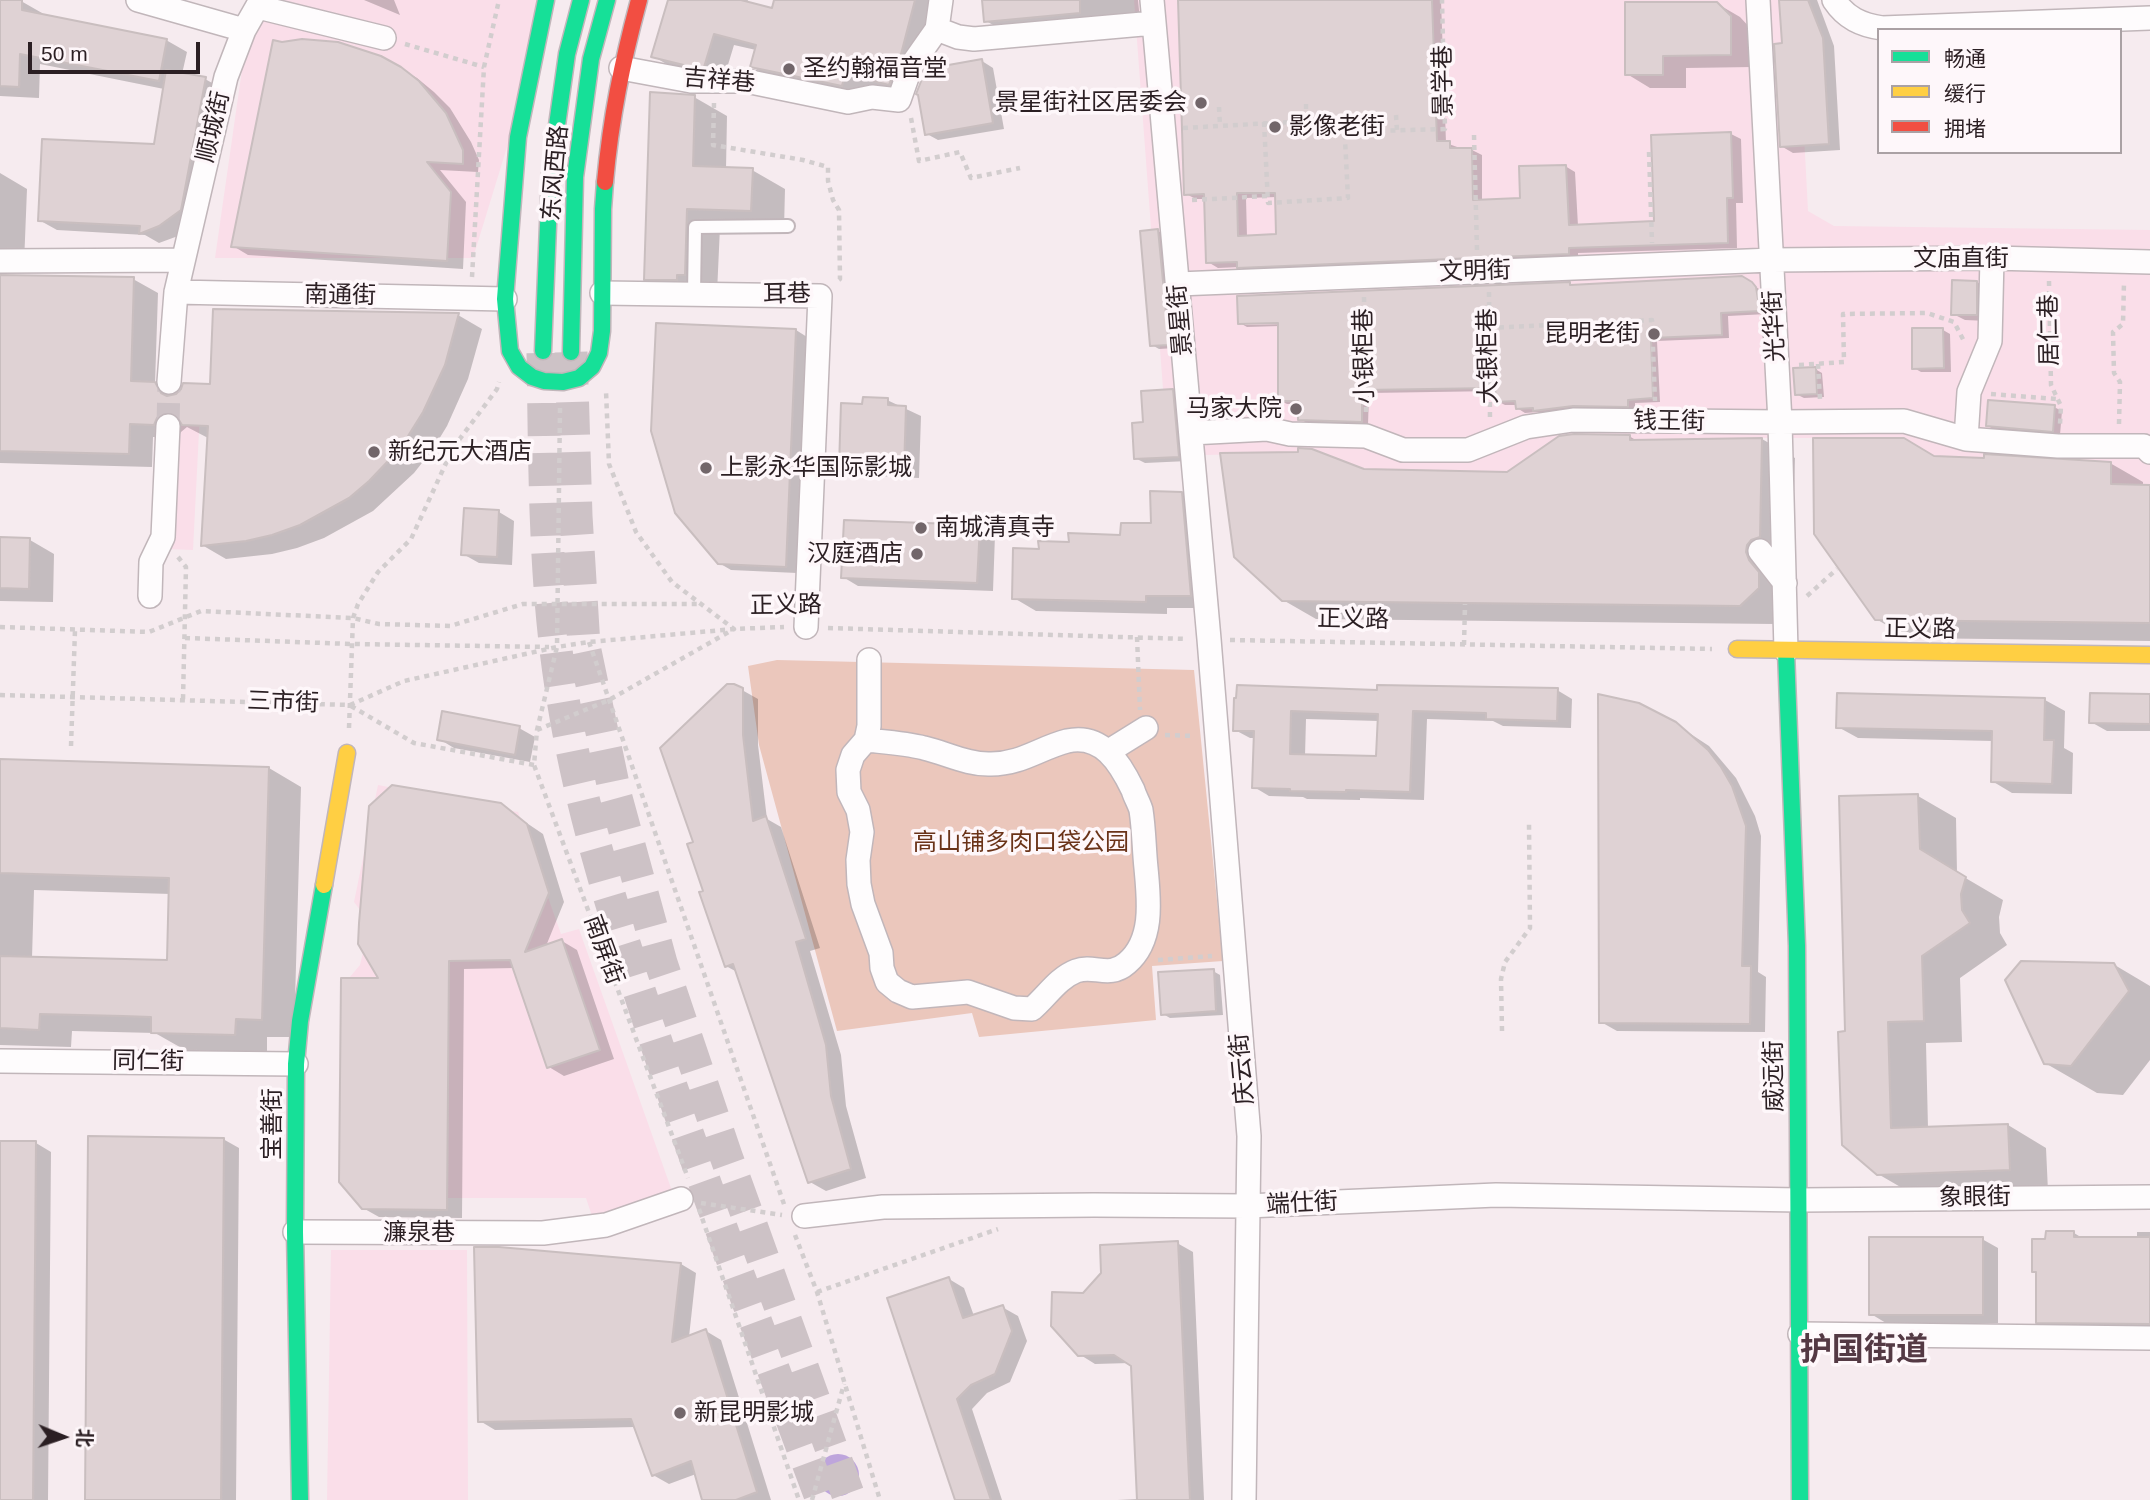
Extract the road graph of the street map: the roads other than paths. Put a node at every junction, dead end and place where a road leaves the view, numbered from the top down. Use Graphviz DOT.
graph roads {
  1 [pos="138,0"];
  2 [pos="546,0"];
  3 [pos="581,0"];
  4 [pos="607,0"];
  5 [pos="639,0"];
  6 [pos="941,0"];
  7 [pos="1152,0"];
  8 [pos="1758,0"];
  9 [pos="260,3"];
  10 [pos="1838,5"];
  11 [pos="2150,18"];
  12 [pos="1154,23"];
  13 [pos="937,29"];
  14 [pos="244,30"];
  15 [pos="384,38"];
  16 [pos="621,68"];
  17 [pos="788,226"];
  18 [pos="1992,258"];
  19 [pos="183,260"];
  20 [pos="0,261"];
  21 [pos="1772,261"];
  22 [pos="2150,262"];
  23 [pos="1178,284"];
  24 [pos="176,292"];
  25 [pos="601,293"];
  26 [pos="694,294"];
  27 [pos="505,299"];
  28 [pos="543,351"];
  29 [pos="571,352"];
  30 [pos="169,382"];
  31 [pos="168,425"];
  32 [pos="1780,427"];
  33 [pos="1191,433"];
  34 [pos="1966,439"];
  35 [pos="2150,452"];
  36 [pos="1760,551"];
  37 [pos="1786,583"];
  38 [pos="150,596"];
  39 [pos="806,627"];
  40 [pos="1209,639"];
  41 [pos="1737,649"];
  42 [pos="1786,651"];
  43 [pos="2150,655"];
  44 [pos="869,660"];
  45 [pos="1146,728"];
  46 [pos="866,740"];
  47 [pos="1109,751"];
  48 [pos="347,753"];
  49 [pos="0,1061"];
  50 [pos="296,1064"];
  51 [pos="2150,1197"];
  52 [pos="1800,1200"];
  53 [pos="689,1201"];
  54 [pos="1247,1206"];
  55 [pos="795,1220"];
  56 [pos="295,1233"];
  57 [pos="1800,1334"];
  58 [pos="2150,1338"];
  59 [pos="300,1500"];
  60 [pos="1244,1500"];
  61 [pos="1801,1500"];
  1 -- 14 [label="street"];
  2 -- 27 [label="street"];
  3 -- 28 [label="street, 东风西路"];
  4 -- 29 [label="street, 东风西路"];
  5 -- 16 [label="street"];
  6 -- 13 [label="street"];
  7 -- 12 [label="street, 景星街"];
  8 -- 21 [label="street, 光华街"];
  9 -- 14 [label="street, 顺城街"];
  9 -- 15 [label="street"];
  10 -- 11 [label="street"];
  12 -- 13 [label="street"];
  12 -- 23 [label="street, 景星街"];
  13 -- 16 [label="street, 吉祥巷"];
  14 -- 19 [label="street, 顺城街"];
  16 -- 25 [label="street"];
  17 -- 26 [label="lane"];
  18 -- 21 [label="street, 文庙直街"];
  18 -- 22 [label="street, 文庙直街"];
  18 -- 34 [label="street"];
  19 -- 20 [label="street"];
  19 -- 24 [label="street, 顺城街"];
  21 -- 23 [label="street, 文明街"];
  21 -- 32 [label="street, 光华街"];
  23 -- 33 [label="street, 景星街"];
  24 -- 27 [label="street, 南通街"];
  24 -- 30 [label="street, 顺城街"];
  25 -- 26 [label="street, 耳巷"];
  25 -- 27 [label="street"];
  26 -- 39 [label="street, 耳巷"];
  31 -- 38 [label="street"];
  32 -- 33 [label="street, 钱王街"];
  32 -- 34 [label="street, 钱王街"];
  32 -- 37 [label="street, 光华街"];
  33 -- 40 [label="street, 景星街"];
  34 -- 35 [label="street, 钱王街"];
  36 -- 37 [label="street"];
  37 -- 42 [label="street, 光华街"];
  40 -- 54 [label="street, 庆云街"];
  41 -- 42 [label="street, 正义路"];
  42 -- 43 [label="street, 正义路"];
  42 -- 52 [label="street, 威远街"];
  44 -- 46 [label="street"];
  45 -- 47 [label="street"];
  46 -- 47 [label="street"];
  46 -- 47 [label="street"];
  48 -- 50 [label="street, 宝善街"];
  49 -- 50 [label="street, 同仁街"];
  50 -- 56 [label="street, 宝善街"];
  51 -- 52 [label="street, 象眼街"];
  52 -- 54 [label="street, 端仕街"];
  52 -- 57 [label="street, 威远街"];
  53 -- 56 [label="street, 濂泉巷"];
  54 -- 55 [label="street, 端仕街"];
  54 -- 60 [label="street, 庆云街"];
  56 -- 59 [label="street, 宝善街"];
  57 -- 58 [label="street"];
  57 -- 61 [label="street, 威远街"];
}
